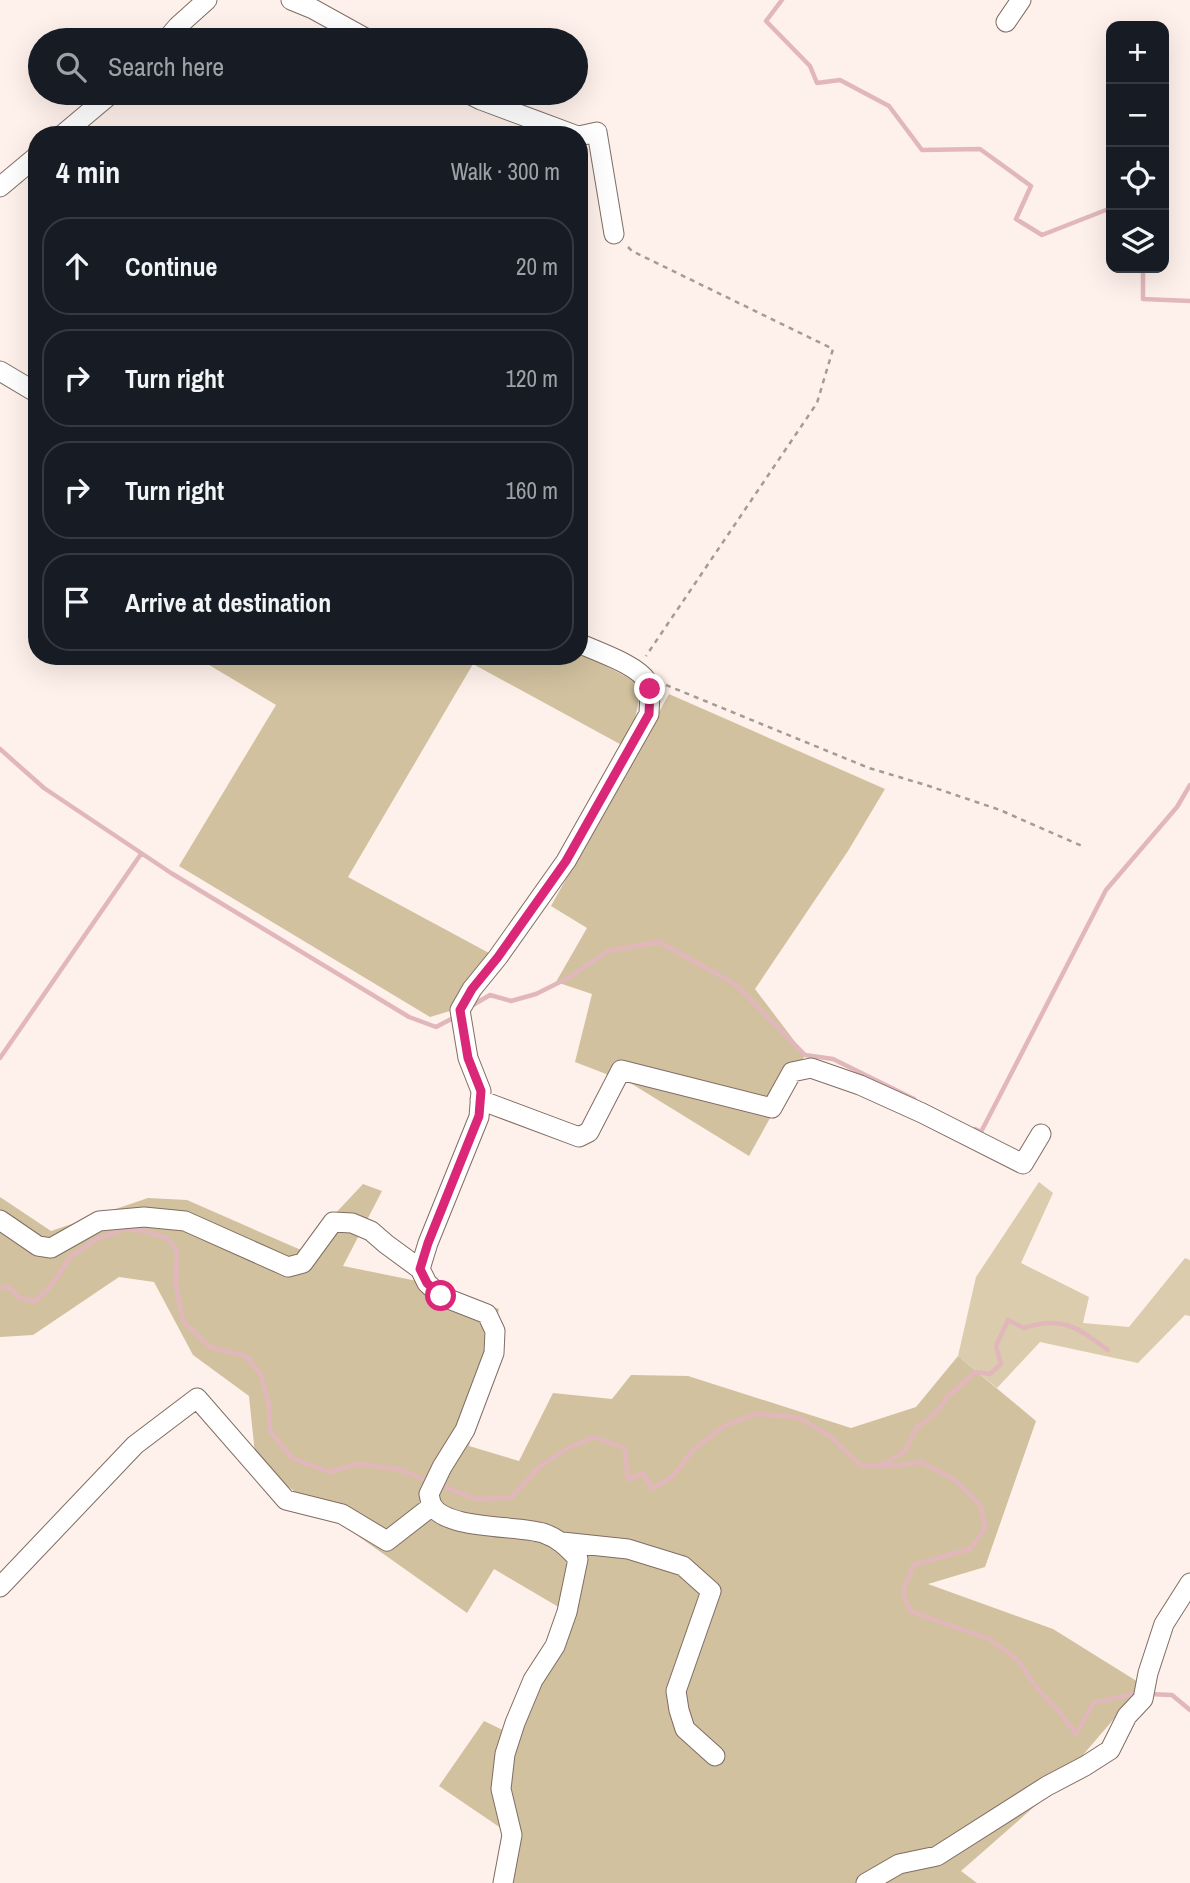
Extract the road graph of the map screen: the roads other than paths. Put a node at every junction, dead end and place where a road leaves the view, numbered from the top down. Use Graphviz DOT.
graph roads {
  1 [pos="207,0"];
  2 [pos="291,0"];
  3 [pos="1021,0"];
  4 [pos="1006,22"];
  5 [pos="176,28"];
  6 [pos="347,28"];
  7 [pos="98,105"];
  8 [pos="495,105"];
  9 [pos="73,126"];
  10 [pos="552,126"];
  11 [pos="588,133"];
  12 [pos="28,164"];
  13 [pos="0,187"];
  14 [pos="614,234"];
  15 [pos="1,375"];
  16 [pos="28,388"];
  17 [pos="588,648"];
  18 [pos="480,1100"];
  19 [pos="1041,1134"];
  20 [pos="0,1220"];
  21 [pos="420,1269"];
  22 [pos="432,1506"];
  23 [pos="562,1542"];
  24 [pos="1190,1583"];
  25 [pos="0,1587"];
  26 [pos="715,1756"];
  27 [pos="503,1883"];
  28 [pos="866,1883"];
  1 -- 5 [label="street"];
  2 -- 6 [label="street"];
  3 -- 4 [label="street"];
  7 -- 9 [label="street"];
  8 -- 10 [label="street"];
  11 -- 14 [label="street"];
  12 -- 13 [label="street"];
  15 -- 16 [label="street"];
  17 -- 18 [label="street"];
  18 -- 19 [label="street"];
  18 -- 21 [label="street"];
  20 -- 21 [label="street"];
  21 -- 22 [label="street"];
  22 -- 23 [label="street"];
  22 -- 25 [label="street"];
  23 -- 26 [label="street"];
  23 -- 27 [label="street"];
  24 -- 28 [label="street"];
}
